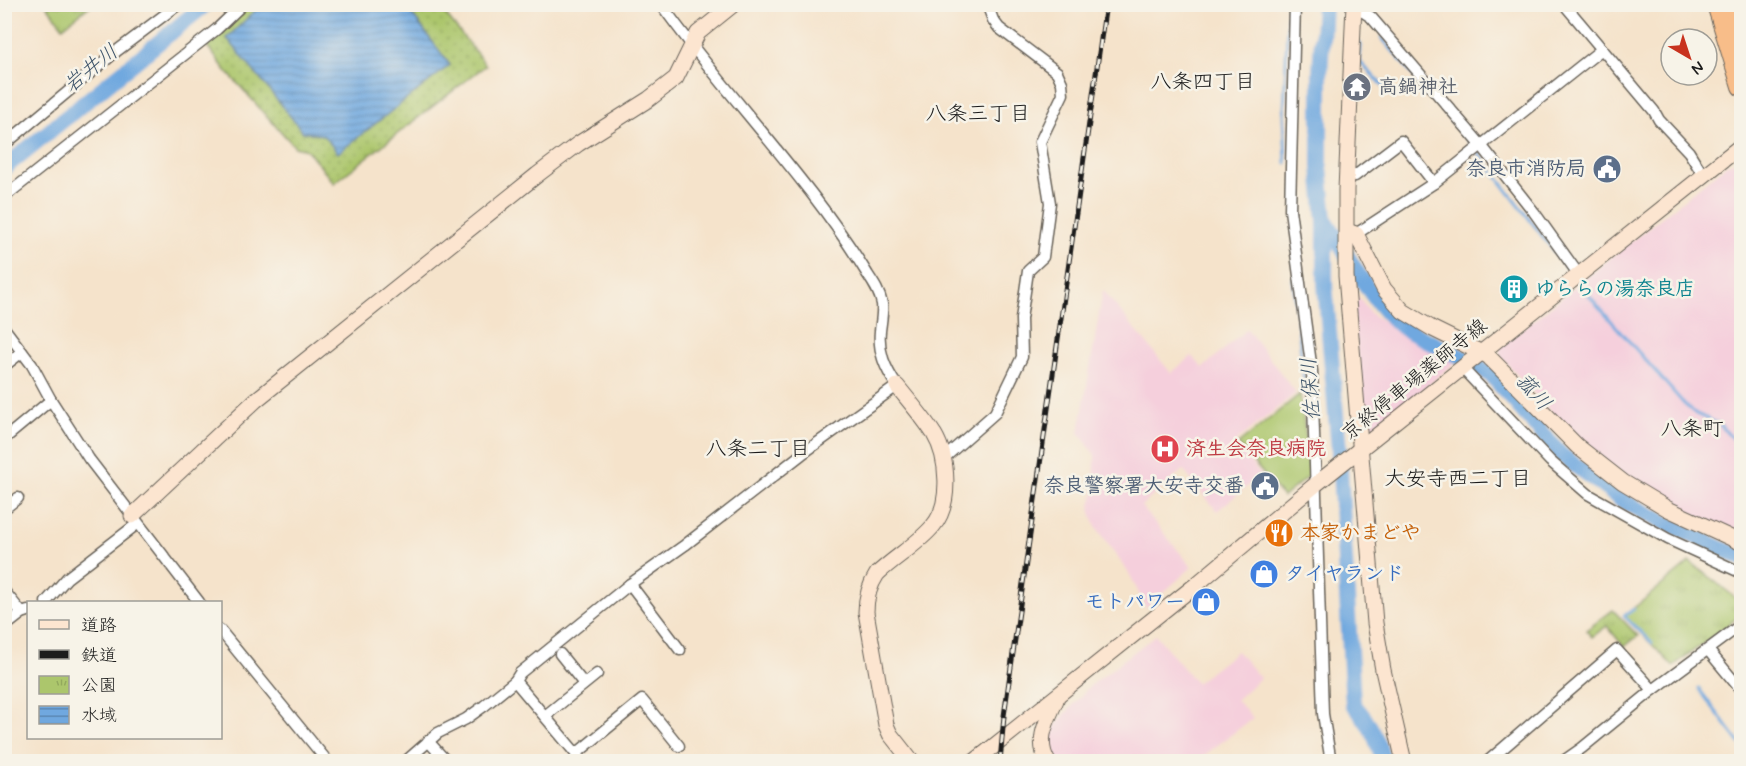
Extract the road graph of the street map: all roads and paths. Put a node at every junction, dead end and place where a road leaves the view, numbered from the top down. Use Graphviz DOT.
graph roads {
  1 [pos="179,4"];
  2 [pos="243,4"];
  3 [pos="661,4"];
  4 [pos="734,4"];
  5 [pos="987,4"];
  6 [pos="1295,4"];
  7 [pos="1564,4"];
  8 [pos="1717,4"];
  9 [pos="1733,4"];
  10 [pos="1354,5"];
  11 [pos="1742,33"];
  12 [pos="691,46"];
  13 [pos="1602,49"];
  14 [pos="1742,86"];
  15 [pos="4,145"];
  16 [pos="1481,145"];
  17 [pos="1742,145"];
  18 [pos="1703,175"];
  19 [pos="1347,177"];
  20 [pos="1434,183"];
  21 [pos="4,197"];
  22 [pos="1351,233"];
  23 [pos="1579,275"];
  24 [pos="4,328"];
  25 [pos="22,352"];
  26 [pos="1480,355"];
  27 [pos="4,366"];
  28 [pos="1464,368"];
  29 [pos="897,386"];
  30 [pos="51,400"];
  31 [pos="4,439"];
  32 [pos="1358,453"];
  33 [pos="944,459"];
  34 [pos="1318,483"];
  35 [pos="18,498"];
  36 [pos="4,509"];
  37 [pos="135,520"];
  38 [pos="1742,543"];
  39 [pos="1742,573"];
  40 [pos="630,584"];
  41 [pos="4,591"];
  42 [pos="48,601"];
  43 [pos="197,601"];
  44 [pos="25,612"];
  45 [pos="1742,624"];
  46 [pos="4,627"];
  47 [pos="222,632"];
  48 [pos="680,650"];
  49 [pos="1708,650"];
  50 [pos="560,654"];
  51 [pos="597,674"];
  52 [pos="515,681"];
  53 [pos="584,684"];
  54 [pos="1653,690"];
  55 [pos="1742,691"];
  56 [pos="1057,697"];
  57 [pos="545,716"];
  58 [pos="428,741"];
  59 [pos="679,747"];
  60 [pos="580,758"];
  61 [pos="328,762"];
  62 [pos="405,762"];
  63 [pos="447,762"];
  64 [pos="912,762"];
  65 [pos="974,762"];
  66 [pos="1048,762"];
  67 [pos="1331,762"];
  68 [pos="1404,762"];
  69 [pos="1487,762"];
  70 [pos="1562,762"];
  1 -- 15 [label="street"];
  2 -- 21 [label="street"];
  3 -- 12 [label="street"];
  4 -- 12 [label="street"];
  5 -- 33 [label="street"];
  6 -- 34 [label="street"];
  7 -- 13 [label="street"];
  8 -- 14 [label="highway"];
  9 -- 11 [label="highway"];
  10 -- 16 [label="street"];
  10 -- 19 [label="street"];
  12 -- 29 [label="street"];
  12 -- 37 [label="street"];
  13 -- 16 [label="street"];
  13 -- 18 [label="street"];
  16 -- 20 [label="street"];
  16 -- 23 [label="street"];
  17 -- 18 [label="street, 京終停車場薬師寺線"];
  18 -- 23 [label="street, 京終停車場薬師寺線"];
  19 -- 20 [label="street"];
  19 -- 22 [label="street"];
  20 -- 22 [label="street"];
  22 -- 26 [label="street"];
  22 -- 32 [label="street"];
  23 -- 26 [label="street, 京終停車場薬師寺線"];
  24 -- 25 [label="street"];
  25 -- 27 [label="street"];
  25 -- 30 [label="street"];
  26 -- 28 [label="street, 京終停車場薬師寺線"];
  26 -- 38 [label="street"];
  28 -- 32 [label="street, 京終停車場薬師寺線"];
  28 -- 39 [label="street"];
  29 -- 33 [label="street"];
  29 -- 40 [label="street"];
  30 -- 31 [label="street"];
  30 -- 37 [label="street"];
  32 -- 34 [label="street, 京終停車場薬師寺線"];
  32 -- 68 [label="street"];
  33 -- 64 [label="street"];
  34 -- 56 [label="street, 京終停車場薬師寺線"];
  34 -- 67 [label="street"];
  35 -- 36 [label="street"];
  37 -- 42 [label="street"];
  37 -- 43 [label="street"];
  40 -- 48 [label="street"];
  40 -- 52 [label="street"];
  41 -- 44 [label="street"];
  44 -- 46 [label="street"];
  45 -- 49 [label="street"];
  47 -- 61 [label="street"];
  49 -- 54 [label="street"];
  49 -- 55 [label="street"];
  50 -- 53 [label="street"];
  51 -- 53 [label="street"];
  52 -- 57 [label="street"];
  52 -- 58 [label="street"];
  53 -- 57 [label="street"];
  54 -- 69 [label="street"];
  54 -- 70 [label="street"];
  56 -- 65 [label="street, 京終停車場薬師寺線"];
  56 -- 66 [label="street"];
  57 -- 60 [label="street"];
  58 -- 62 [label="street"];
  58 -- 63 [label="street"];
  59 -- 60 [label="street"];
}
